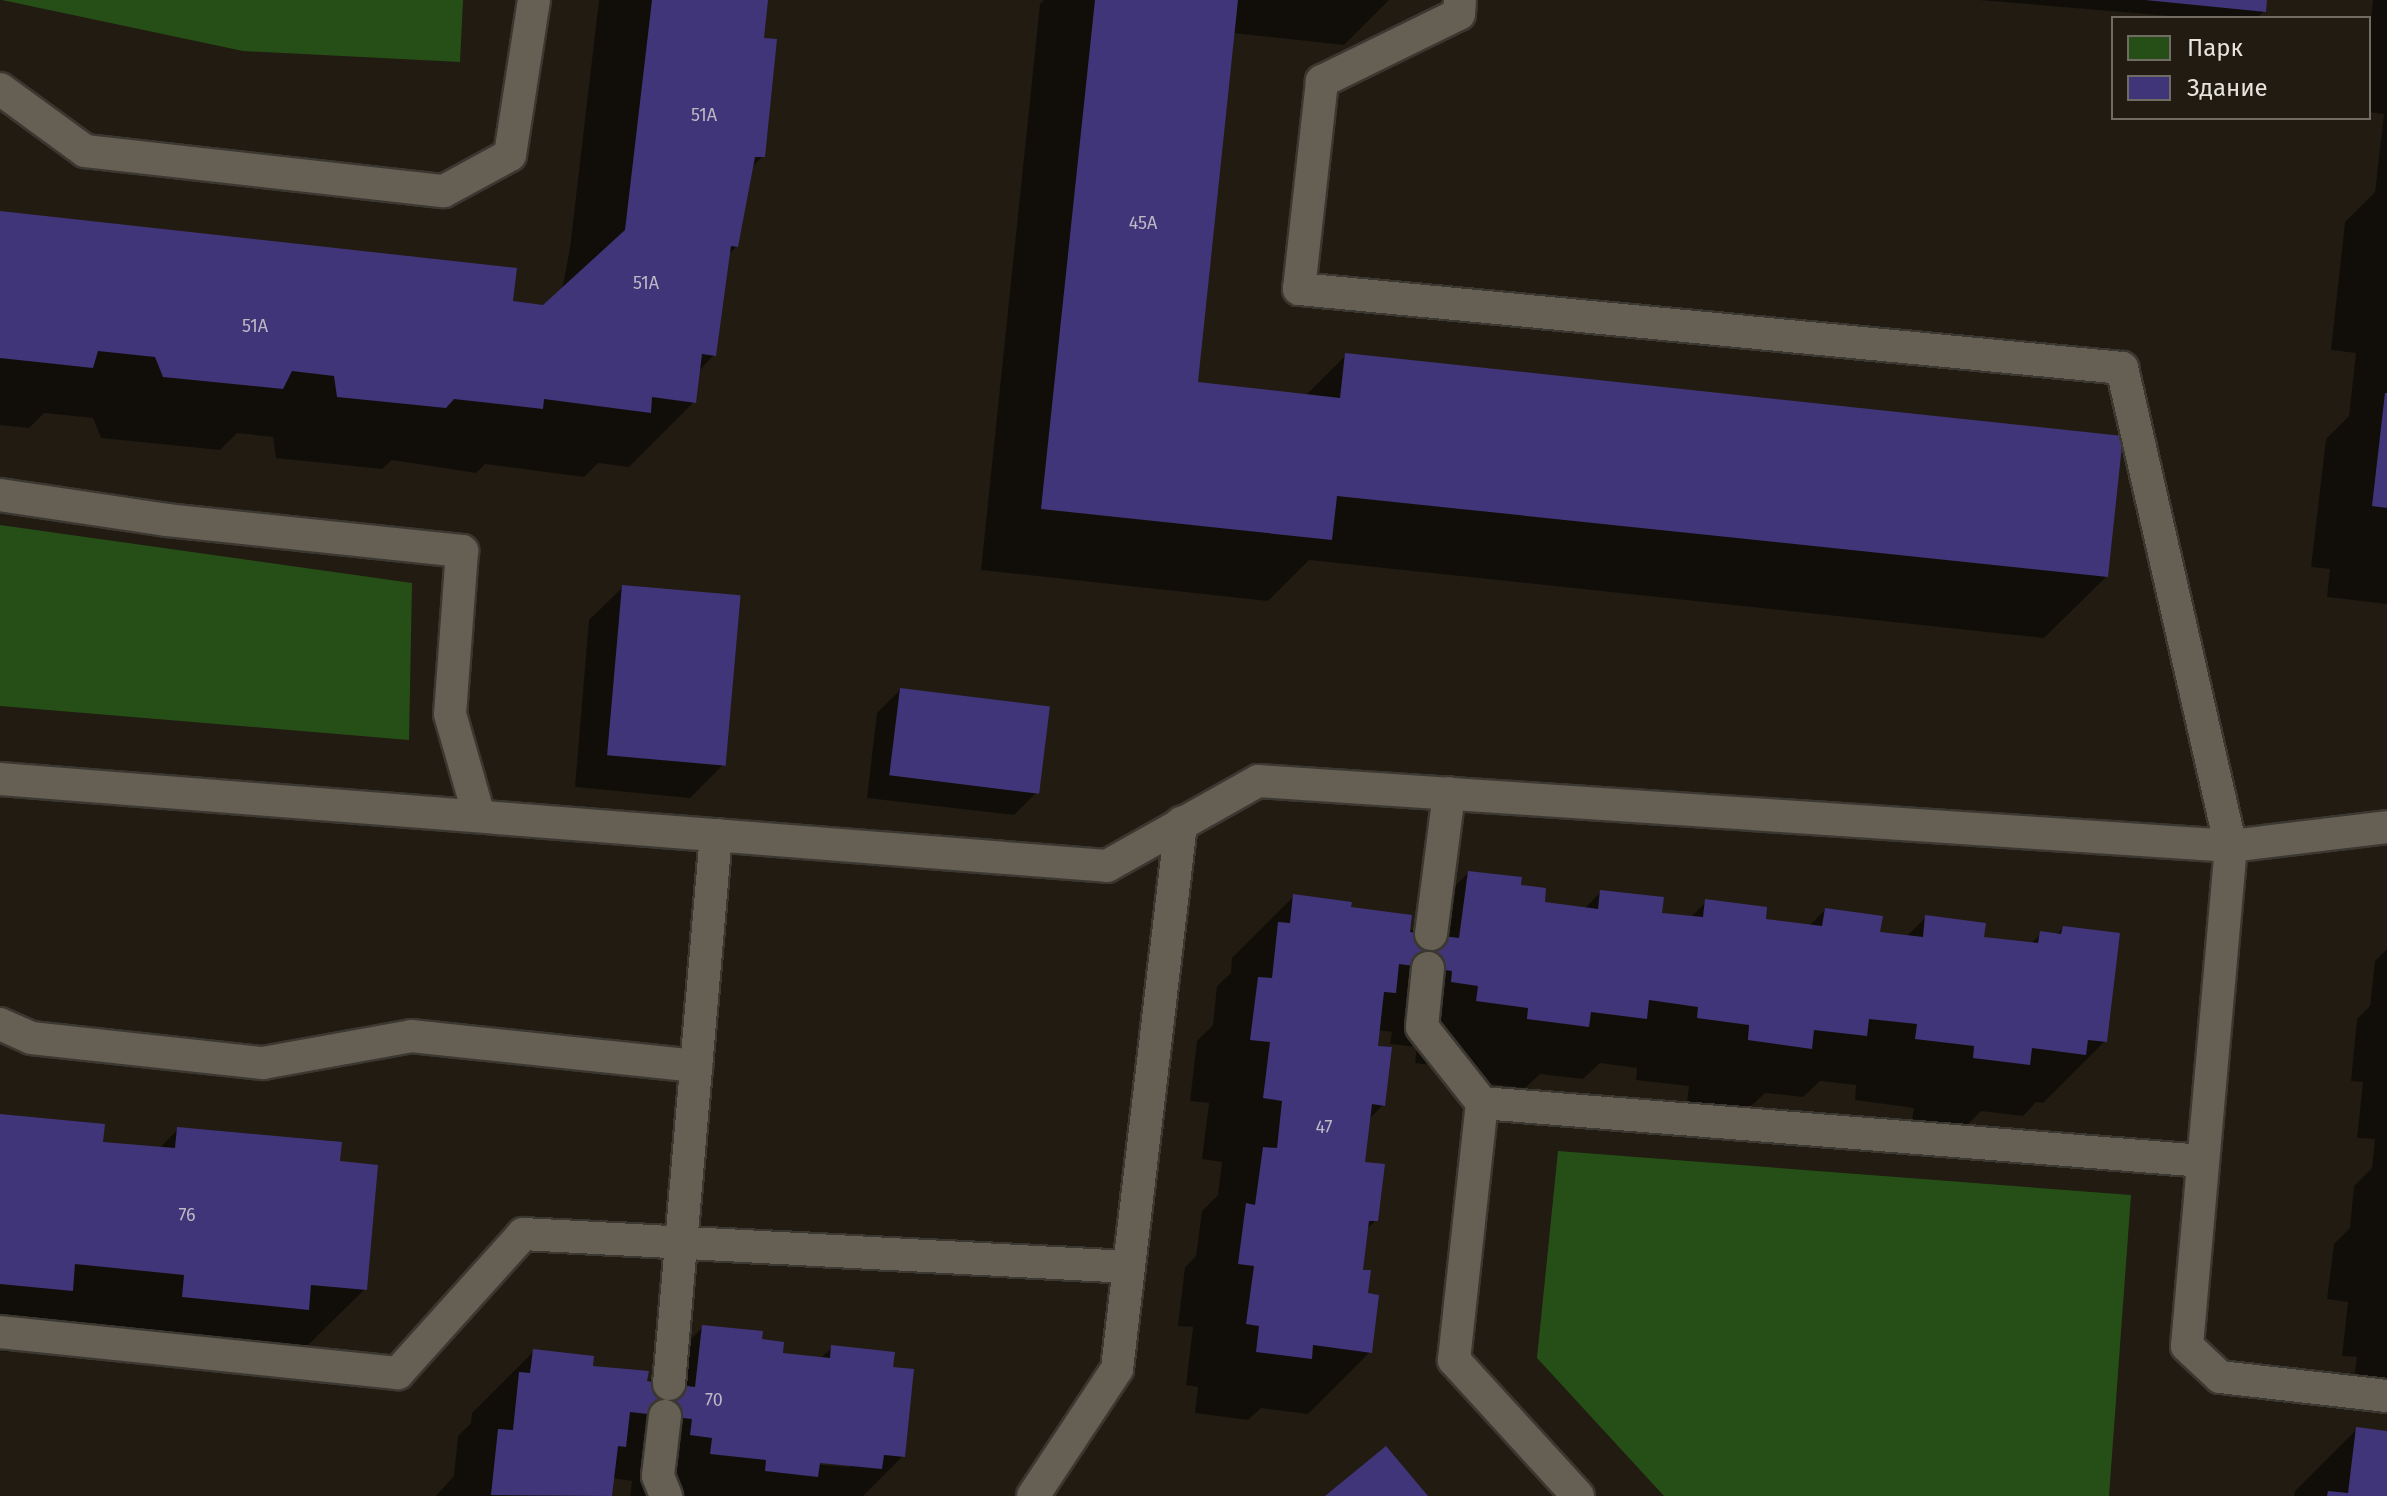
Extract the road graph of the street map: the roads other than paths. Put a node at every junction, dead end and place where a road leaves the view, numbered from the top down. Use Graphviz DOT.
graph roads {
  1 [pos="534,0"];
  2 [pos="1460,0"];
  3 [pos="0,89"];
  4 [pos="0,495"];
  5 [pos="0,779"];
  6 [pos="1449,793"];
  7 [pos="479,816"];
  8 [pos="1181,823"];
  9 [pos="2387,827"];
  10 [pos="716,835"];
  11 [pos="2231,846"];
  12 [pos="1431,934"];
  13 [pos="1428,968"];
  14 [pos="0,1024"];
  15 [pos="696,1066"];
  16 [pos="1482,1103"];
  17 [pos="2203,1161"];
  18 [pos="680,1243"];
  19 [pos="1128,1267"];
  20 [pos="0,1332"];
  21 [pos="669,1384"];
  22 [pos="2387,1396"];
  23 [pos="665,1416"];
  24 [pos="666,1496"];
  25 [pos="1033,1496"];
  26 [pos="1578,1496"];
  1 -- 3 [label="lane"];
  2 -- 11 [label="lane"];
  4 -- 7 [label="lane"];
  5 -- 7 [label="lane"];
  6 -- 8 [label="lane"];
  6 -- 11 [label="lane"];
  6 -- 12 [label="lane"];
  7 -- 10 [label="lane"];
  8 -- 10 [label="lane"];
  8 -- 19 [label="lane"];
  9 -- 11 [label="lane"];
  10 -- 15 [label="lane"];
  11 -- 17 [label="lane"];
  13 -- 16 [label="lane"];
  14 -- 15 [label="lane"];
  15 -- 18 [label="lane"];
  16 -- 17 [label="lane"];
  16 -- 26 [label="lane"];
  17 -- 22 [label="lane"];
  18 -- 19 [label="lane"];
  18 -- 20 [label="lane"];
  18 -- 21 [label="lane"];
  19 -- 25 [label="lane"];
  23 -- 24 [label="lane"];
}
